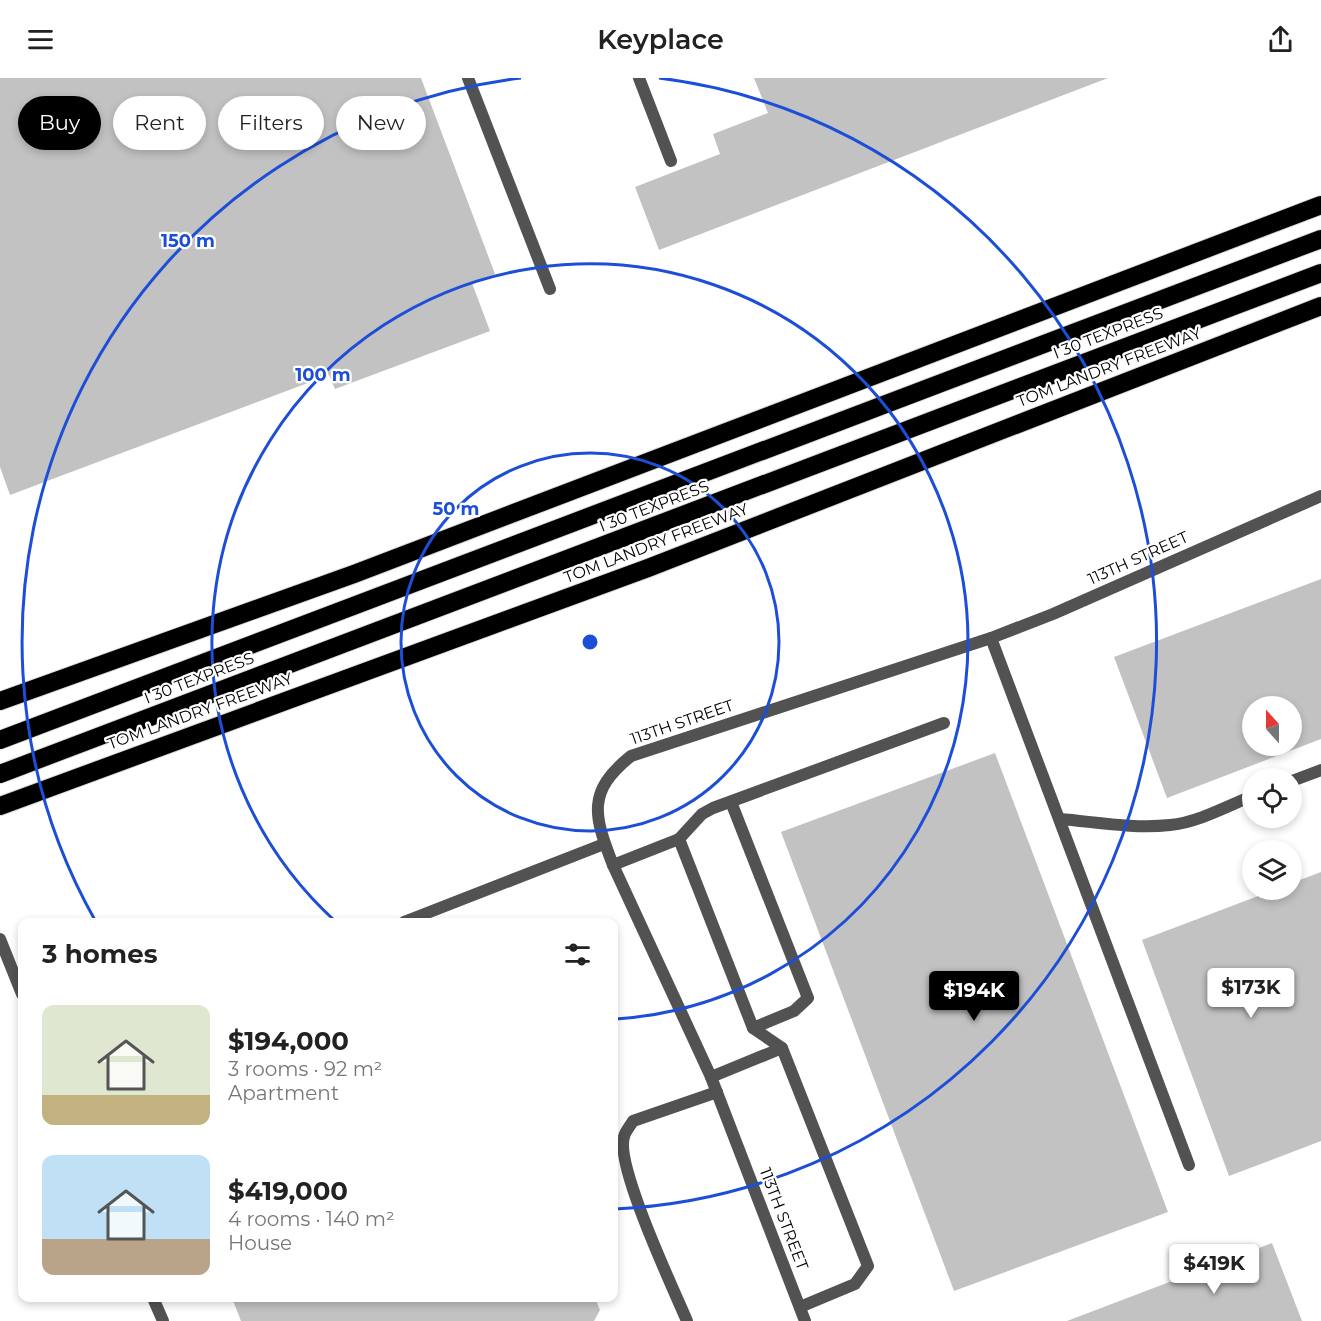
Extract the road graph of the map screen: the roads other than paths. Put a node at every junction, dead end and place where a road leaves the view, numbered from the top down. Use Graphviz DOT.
graph roads {
  1 [pos="468,78"];
  2 [pos="639,78"];
  3 [pos="670,161"];
  4 [pos="1321,205"];
  5 [pos="1321,239"];
  6 [pos="1321,273"];
  7 [pos="550,289"];
  8 [pos="1321,306"];
  9 [pos="1321,496"];
  10 [pos="991,638"];
  11 [pos="0,701"];
  12 [pos="944,723"];
  13 [pos="0,740"];
  14 [pos="1321,770"];
  15 [pos="0,774"];
  16 [pos="1302,777"];
  17 [pos="1242,800"];
  18 [pos="731,802"];
  19 [pos="0,806"];
  20 [pos="1060,819"];
  21 [pos="679,839"];
  22 [pos="604,844"];
  23 [pos="612,865"];
  24 [pos="414,918"];
  25 [pos="0,939"];
  26 [pos="18,984"];
  27 [pos="753,1028"];
  28 [pos="782,1048"];
  29 [pos="711,1077"];
  30 [pos="717,1092"];
  31 [pos="1189,1165"];
  32 [pos="155,1302"];
  33 [pos="800,1307"];
  34 [pos="163,1321"];
  35 [pos="687,1321"];
  36 [pos="805,1321"];
  1 -- 7 [label="street"];
  2 -- 3 [label="street"];
  4 -- 11 [label="highway"];
  5 -- 13 [label="highway, I 30 TEXPRESS"];
  6 -- 15 [label="highway, I 30 TEXPRESS"];
  8 -- 19 [label="highway, TOM LANDRY FREEWAY"];
  9 -- 10 [label="street, 113TH STREET"];
  10 -- 20 [label="street"];
  10 -- 22 [label="street, 113TH STREET"];
  12 -- 18 [label="street"];
  14 -- 16 [label="street"];
  17 -- 20 [label="street"];
  18 -- 21 [label="street"];
  18 -- 27 [label="street"];
  20 -- 31 [label="street"];
  21 -- 23 [label="street"];
  21 -- 27 [label="street"];
  22 -- 23 [label="street, 113TH STREET"];
  22 -- 24 [label="street"];
  23 -- 29 [label="street, 113TH STREET"];
  25 -- 26 [label="street"];
  27 -- 28 [label="street"];
  28 -- 29 [label="street"];
  28 -- 33 [label="street"];
  29 -- 30 [label="street, 113TH STREET"];
  30 -- 33 [label="street, 113TH STREET"];
  30 -- 35 [label="street"];
  32 -- 34 [label="street"];
  33 -- 36 [label="street, 113TH STREET"];
}
